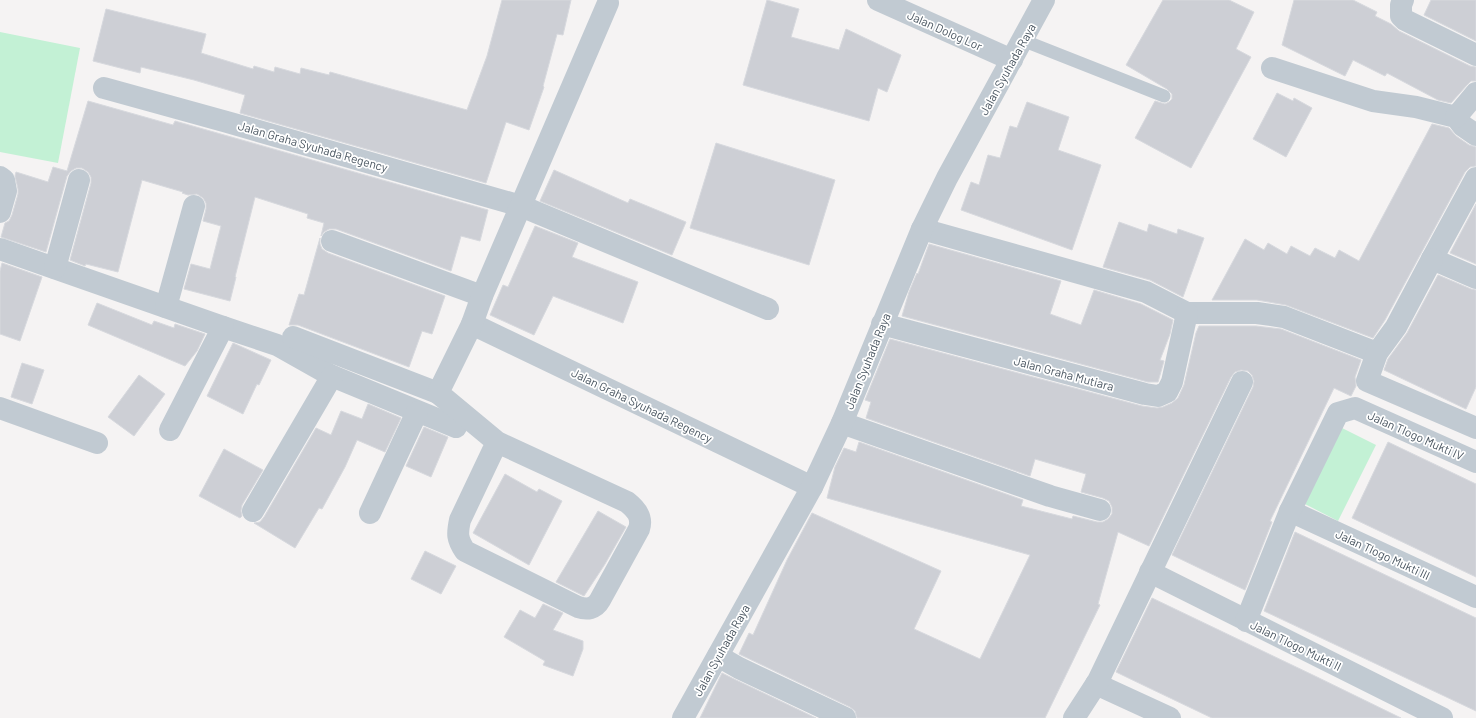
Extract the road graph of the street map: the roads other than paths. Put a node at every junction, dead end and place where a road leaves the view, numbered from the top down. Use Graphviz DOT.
graph roads {
  1 [pos="878,0"];
  2 [pos="1044,0"];
  3 [pos="1403,0"];
  4 [pos="608,3"];
  5 [pos="1022,40"];
  6 [pos="1476,55"];
  7 [pos="1012,60"];
  8 [pos="1272,68"];
  9 [pos="104,88"];
  10 [pos="1476,93"];
  11 [pos="1164,96"];
  12 [pos="1456,117"];
  13 [pos="1476,135"];
  14 [pos="0,177"];
  15 [pos="1476,178"];
  16 [pos="80,180"];
  17 [pos="194,206"];
  18 [pos="521,206"];
  19 [pos="0,212"];
  20 [pos="922,229"];
  21 [pos="332,241"];
  22 [pos="0,249"];
  23 [pos="1432,259"];
  24 [pos="55,268"];
  25 [pos="1476,278"];
  26 [pos="482,296"];
  27 [pos="166,307"];
  28 [pos="768,309"];
  29 [pos="1187,313"];
  30 [pos="472,324"];
  31 [pos="882,324"];
  32 [pos="223,327"];
  33 [pos="293,337"];
  34 [pos="1377,353"];
  35 [pos="332,376"];
  36 [pos="1242,382"];
  37 [pos="438,393"];
  38 [pos="0,408"];
  39 [pos="417,412"];
  40 [pos="842,423"];
  41 [pos="456,428"];
  42 [pos="1476,428"];
  43 [pos="170,430"];
  44 [pos="497,442"];
  45 [pos="97,443"];
  46 [pos="1476,462"];
  47 [pos="812,486"];
  48 [pos="1100,510"];
  49 [pos="253,511"];
  50 [pos="1290,511"];
  51 [pos="370,513"];
  52 [pos="1150,572"];
  53 [pos="1476,597"];
  54 [pos="1246,621"];
  55 [pos="718,656"];
  56 [pos="1096,684"];
  57 [pos="683,718"];
  58 [pos="846,718"];
  59 [pos="1074,718"];
  60 [pos="1170,718"];
  61 [pos="1442,718"];
  1 -- 7 [label="street, Jalan Dolog Lor"];
  2 -- 5 [label="street, Jalan Syuhada Raya"];
  3 -- 6 [label="street"];
  4 -- 18 [label="street"];
  5 -- 7 [label="street, Jalan Syuhada Raya"];
  5 -- 11 [label="lane"];
  7 -- 20 [label="street, Jalan Syuhada Raya"];
  8 -- 12 [label="street"];
  9 -- 18 [label="street, Jalan Graha Syuhada Regency"];
  10 -- 12 [label="street"];
  12 -- 13 [label="street"];
  14 -- 19 [label="street"];
  15 -- 23 [label="street"];
  16 -- 24 [label="street"];
  17 -- 27 [label="street"];
  18 -- 26 [label="street"];
  18 -- 28 [label="street, Jalan Graha Syuhada Regency"];
  20 -- 29 [label="street"];
  20 -- 31 [label="street, Jalan Syuhada Raya"];
  21 -- 26 [label="street"];
  22 -- 24 [label="street"];
  23 -- 25 [label="street"];
  23 -- 34 [label="street"];
  24 -- 27 [label="street"];
  26 -- 30 [label="street"];
  27 -- 32 [label="street"];
  29 -- 31 [label="street, Jalan Graha Mutiara"];
  29 -- 34 [label="street"];
  30 -- 37 [label="street"];
  30 -- 47 [label="street, Jalan Graha Syuhada Regency"];
  31 -- 40 [label="street, Jalan Syuhada Raya"];
  32 -- 35 [label="street"];
  32 -- 43 [label="street"];
  33 -- 37 [label="street"];
  34 -- 42 [label="street"];
  35 -- 39 [label="street"];
  35 -- 49 [label="street"];
  36 -- 52 [label="street"];
  37 -- 44 [label="street"];
  38 -- 45 [label="street"];
  39 -- 41 [label="street"];
  39 -- 51 [label="street"];
  40 -- 47 [label="street, Jalan Syuhada Raya"];
  40 -- 48 [label="street"];
  44 -- 44 [label="street"];
  46 -- 50 [label="street, Jalan Tlogo Mukti IV"];
  47 -- 55 [label="street, Jalan Syuhada Raya"];
  50 -- 53 [label="street, Jalan Tlogo Mukti III"];
  50 -- 54 [label="street"];
  52 -- 54 [label="street, Jalan Tlogo Mukti II"];
  52 -- 56 [label="street"];
  54 -- 61 [label="street, Jalan Tlogo Mukti II"];
  55 -- 57 [label="street, Jalan Syuhada Raya"];
  55 -- 58 [label="street"];
  56 -- 59 [label="street"];
  56 -- 60 [label="street"];
}
